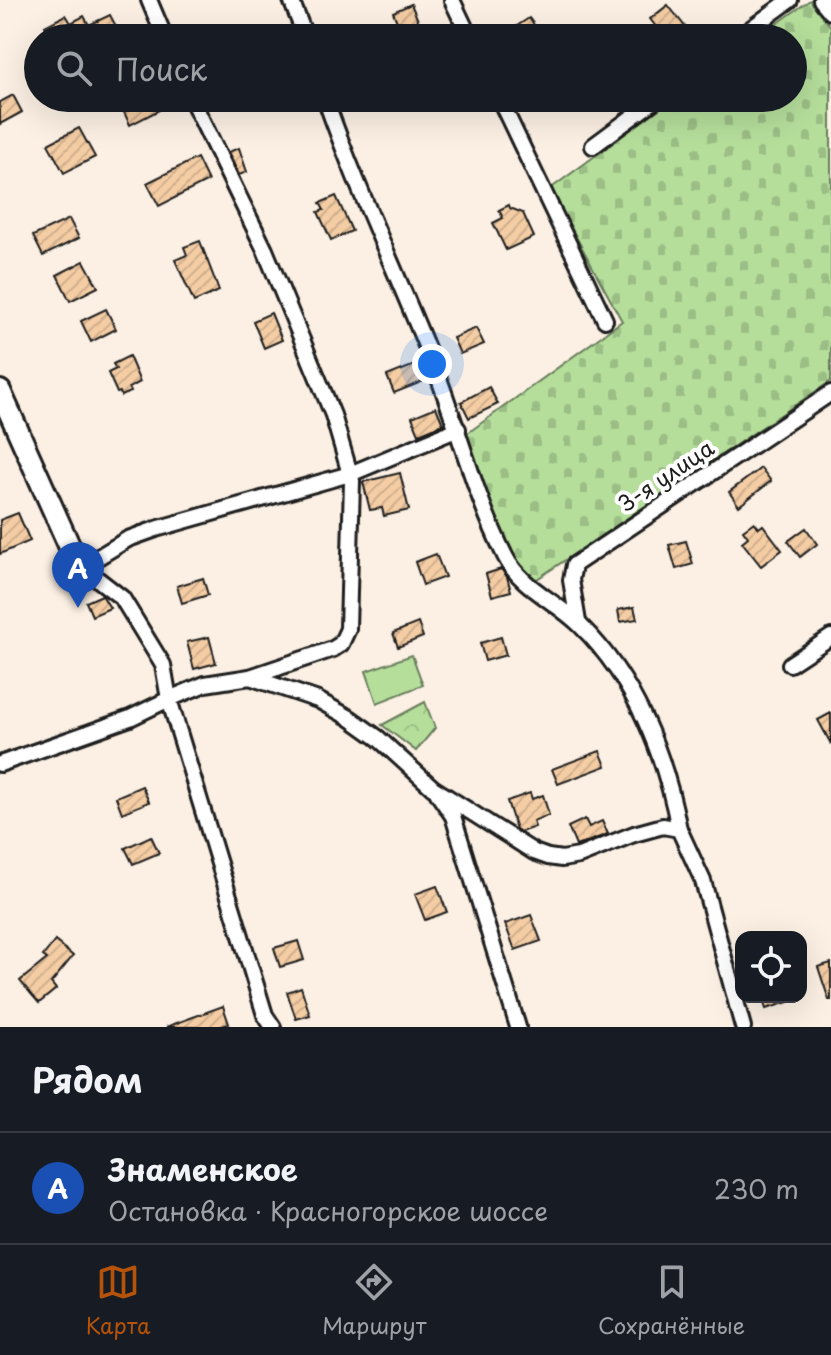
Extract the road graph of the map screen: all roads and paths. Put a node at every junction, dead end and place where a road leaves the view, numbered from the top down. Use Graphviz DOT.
graph roads {
  1 [pos="149,0"];
  2 [pos="291,0"];
  3 [pos="452,0"];
  4 [pos="790,0"];
  5 [pos="821,0"];
  6 [pos="831,12"];
  7 [pos="159,24"];
  8 [pos="300,24"];
  9 [pos="463,24"];
  10 [pos="757,24"];
  11 [pos="198,112"];
  12 [pos="330,112"];
  13 [pos="506,112"];
  14 [pos="639,112"];
  15 [pos="593,146"];
  16 [pos="605,320"];
  17 [pos="0,391"];
  18 [pos="831,393"];
  19 [pos="458,429"];
  20 [pos="350,474"];
  21 [pos="77,563"];
  22 [pos="90,587"];
  23 [pos="578,622"];
  24 [pos="831,637"];
  25 [pos="790,664"];
  26 [pos="250,677"];
  27 [pos="169,699"];
  28 [pos="0,764"];
  29 [pos="433,788"];
  30 [pos="679,829"];
  31 [pos="273,1027"];
  32 [pos="518,1027"];
  33 [pos="743,1027"];
  1 -- 7 [label="street"];
  2 -- 8 [label="street"];
  3 -- 9 [label="street"];
  4 -- 10 [label="street"];
  5 -- 6 [label="street"];
  11 -- 20 [label="street"];
  12 -- 19 [label="street"];
  13 -- 16 [label="street"];
  14 -- 15 [label="street"];
  17 -- 21 [label="street"];
  18 -- 23 [label="street, 3-я улица"];
  19 -- 20 [label="street"];
  19 -- 23 [label="street"];
  20 -- 21 [label="street"];
  20 -- 26 [label="street"];
  21 -- 22 [label="street"];
  21 -- 27 [label="street"];
  23 -- 30 [label="street"];
  24 -- 25 [label="street"];
  26 -- 27 [label="street"];
  26 -- 29 [label="street"];
  27 -- 28 [label="street"];
  27 -- 31 [label="street"];
  29 -- 30 [label="street"];
  29 -- 32 [label="street"];
  30 -- 33 [label="street"];
}
